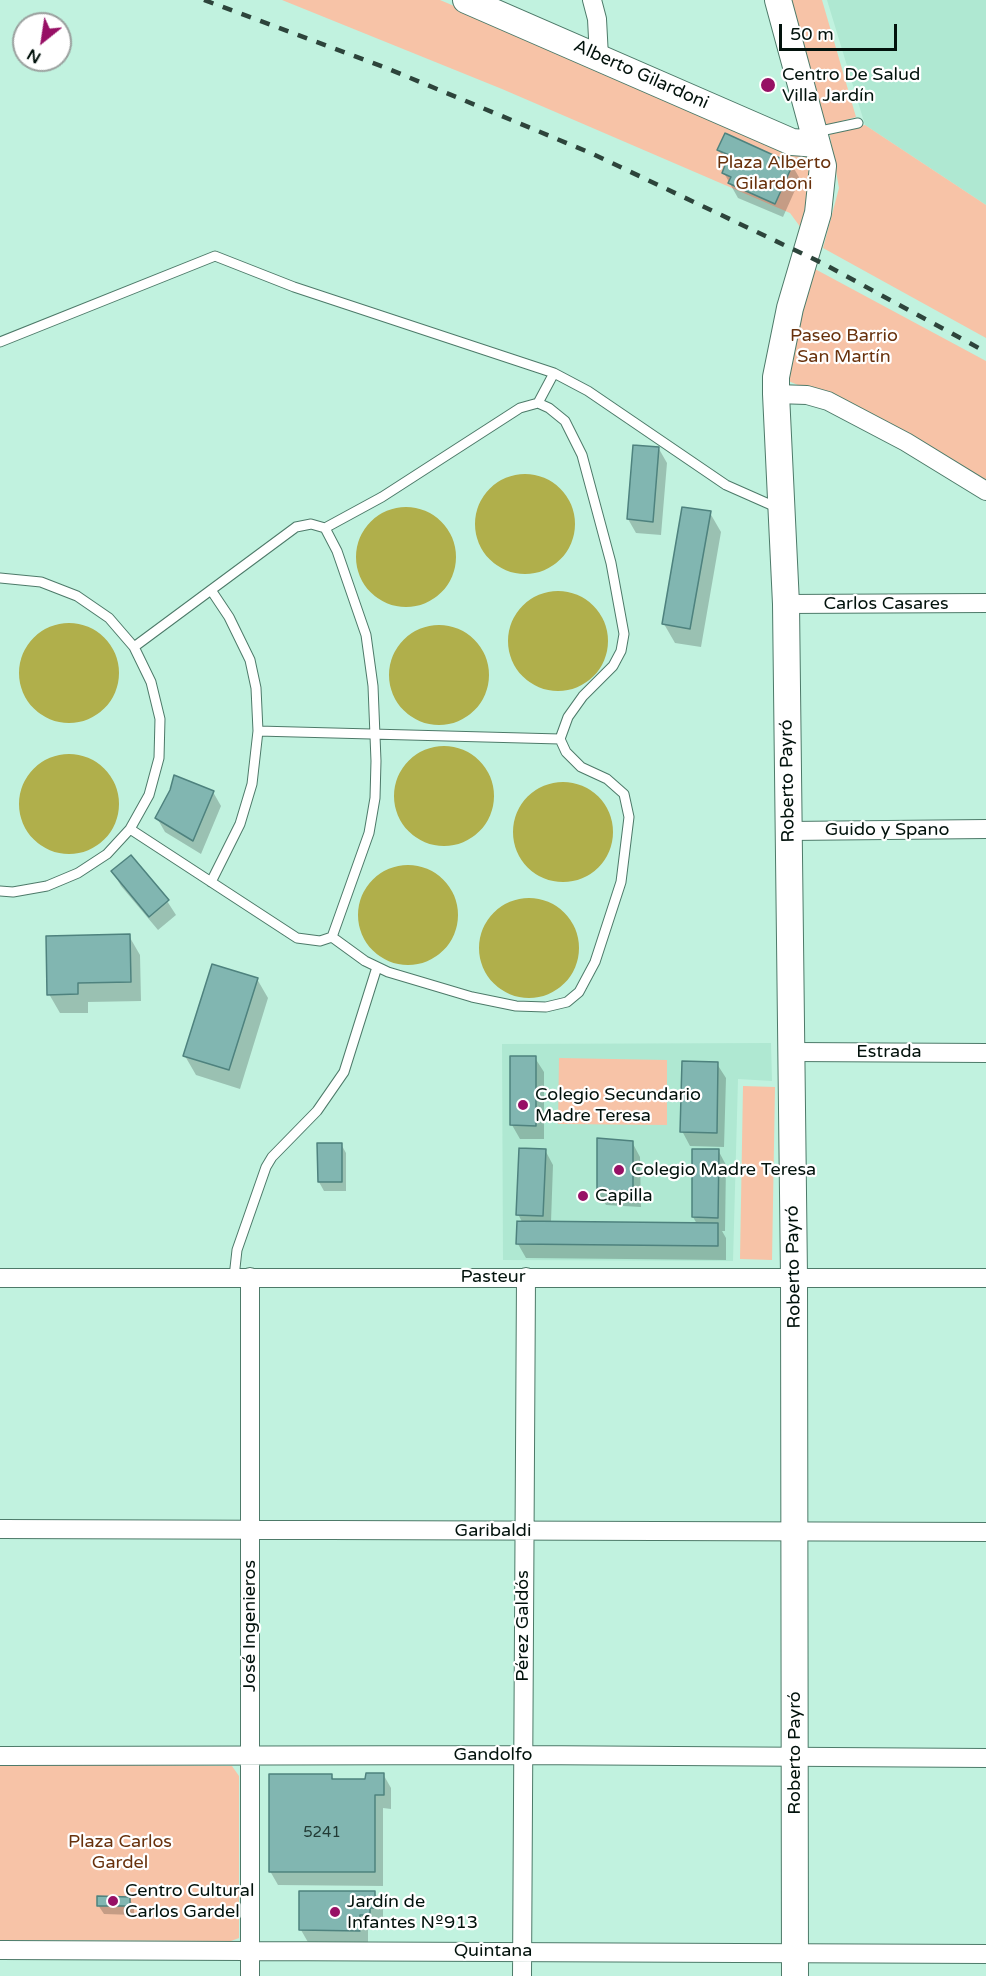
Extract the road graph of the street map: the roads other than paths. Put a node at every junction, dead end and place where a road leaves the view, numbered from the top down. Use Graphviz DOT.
graph roads {
  1 [pos="466,0"];
  2 [pos="592,0"];
  3 [pos="777,0"];
  4 [pos="599,57"];
  5 [pos="858,123"];
  6 [pos="815,138"];
  7 [pos="0,342"];
  8 [pos="554,373"];
  9 [pos="776,386"];
  10 [pos="538,404"];
  11 [pos="986,491"];
  12 [pos="783,511"];
  13 [pos="325,528"];
  14 [pos="0,578"];
  15 [pos="211,590"];
  16 [pos="986,603"];
  17 [pos="786,604"];
  18 [pos="134,647"];
  19 [pos="258,731"];
  20 [pos="377,735"];
  21 [pos="560,739"];
  22 [pos="130,829"];
  23 [pos="986,829"];
  24 [pos="789,831"];
  25 [pos="211,882"];
  26 [pos="0,891"];
  27 [pos="332,937"];
  28 [pos="377,967"];
  29 [pos="792,1052"];
  30 [pos="986,1053"];
  31 [pos="242,1277"];
  32 [pos="526,1277"];
  33 [pos="794,1277"];
  34 [pos="0,1278"];
  35 [pos="986,1278"];
  36 [pos="0,1529"];
  37 [pos="250,1530"];
  38 [pos="523,1531"];
  39 [pos="795,1532"];
  40 [pos="986,1532"];
  41 [pos="250,1754"];
  42 [pos="523,1755"];
  43 [pos="0,1756"];
  44 [pos="795,1757"];
  45 [pos="986,1758"];
  46 [pos="0,1950"];
  47 [pos="249,1950"];
  48 [pos="522,1951"];
  49 [pos="986,1954"];
  50 [pos="795,1965"];
  51 [pos="249,1976"];
  52 [pos="522,1976"];
  1 -- 4 [label="street, Alberto Gilardoni"];
  2 -- 4 [label="street"];
  3 -- 6 [label="street, Roberto Payró"];
  4 -- 6 [label="street, Alberto Gilardoni"];
  5 -- 6 [label="lane"];
  6 -- 9 [label="street, Roberto Payró"];
  7 -- 8 [label="lane"];
  8 -- 10 [label="lane"];
  8 -- 12 [label="lane"];
  9 -- 11 [label="street"];
  9 -- 12 [label="street, Roberto Payró"];
  10 -- 13 [label="lane"];
  10 -- 21 [label="lane"];
  12 -- 17 [label="street, Roberto Payró"];
  13 -- 15 [label="lane"];
  13 -- 20 [label="lane"];
  14 -- 18 [label="lane"];
  15 -- 18 [label="lane"];
  15 -- 19 [label="lane"];
  16 -- 17 [label="street, Carlos Casares"];
  17 -- 24 [label="street, Roberto Payró"];
  18 -- 22 [label="lane"];
  19 -- 20 [label="lane"];
  19 -- 25 [label="lane"];
  20 -- 21 [label="lane"];
  20 -- 27 [label="lane"];
  21 -- 28 [label="lane"];
  22 -- 25 [label="lane"];
  22 -- 26 [label="lane"];
  23 -- 24 [label="street, Guido y Spano"];
  24 -- 29 [label="street, Roberto Payró"];
  25 -- 27 [label="lane"];
  27 -- 28 [label="lane"];
  28 -- 31 [label="lane"];
  29 -- 30 [label="street, Estrada"];
  29 -- 33 [label="street, Roberto Payró"];
  31 -- 32 [label="street, Pasteur"];
  31 -- 34 [label="street, Pasteur"];
  31 -- 37 [label="street, José Ingenieros"];
  32 -- 33 [label="street, Pasteur"];
  32 -- 38 [label="street, Pérez Galdós"];
  33 -- 35 [label="street, Pasteur"];
  33 -- 39 [label="street, Roberto Payró"];
  36 -- 37 [label="street, Garibaldi"];
  37 -- 38 [label="street, Garibaldi"];
  37 -- 41 [label="street, José Ingenieros"];
  38 -- 39 [label="street, Garibaldi"];
  38 -- 42 [label="street, Pérez Galdós"];
  39 -- 40 [label="street, Garibaldi"];
  39 -- 44 [label="street, Roberto Payró"];
  41 -- 42 [label="street, Gandolfo"];
  41 -- 43 [label="street, Gandolfo"];
  41 -- 47 [label="street, José Ingenieros"];
  42 -- 44 [label="street, Gandolfo"];
  42 -- 48 [label="street, Pérez Galdós"];
  44 -- 45 [label="street, Gandolfo"];
  44 -- 50 [label="street, Roberto Payró"];
  46 -- 47 [label="street, Quintana"];
  47 -- 48 [label="street, Quintana"];
  47 -- 51 [label="street, José Ingenieros"];
  48 -- 50 [label="street, Quintana"];
  48 -- 52 [label="street, Pérez Galdós"];
  49 -- 50 [label="street, Quintana"];
}
